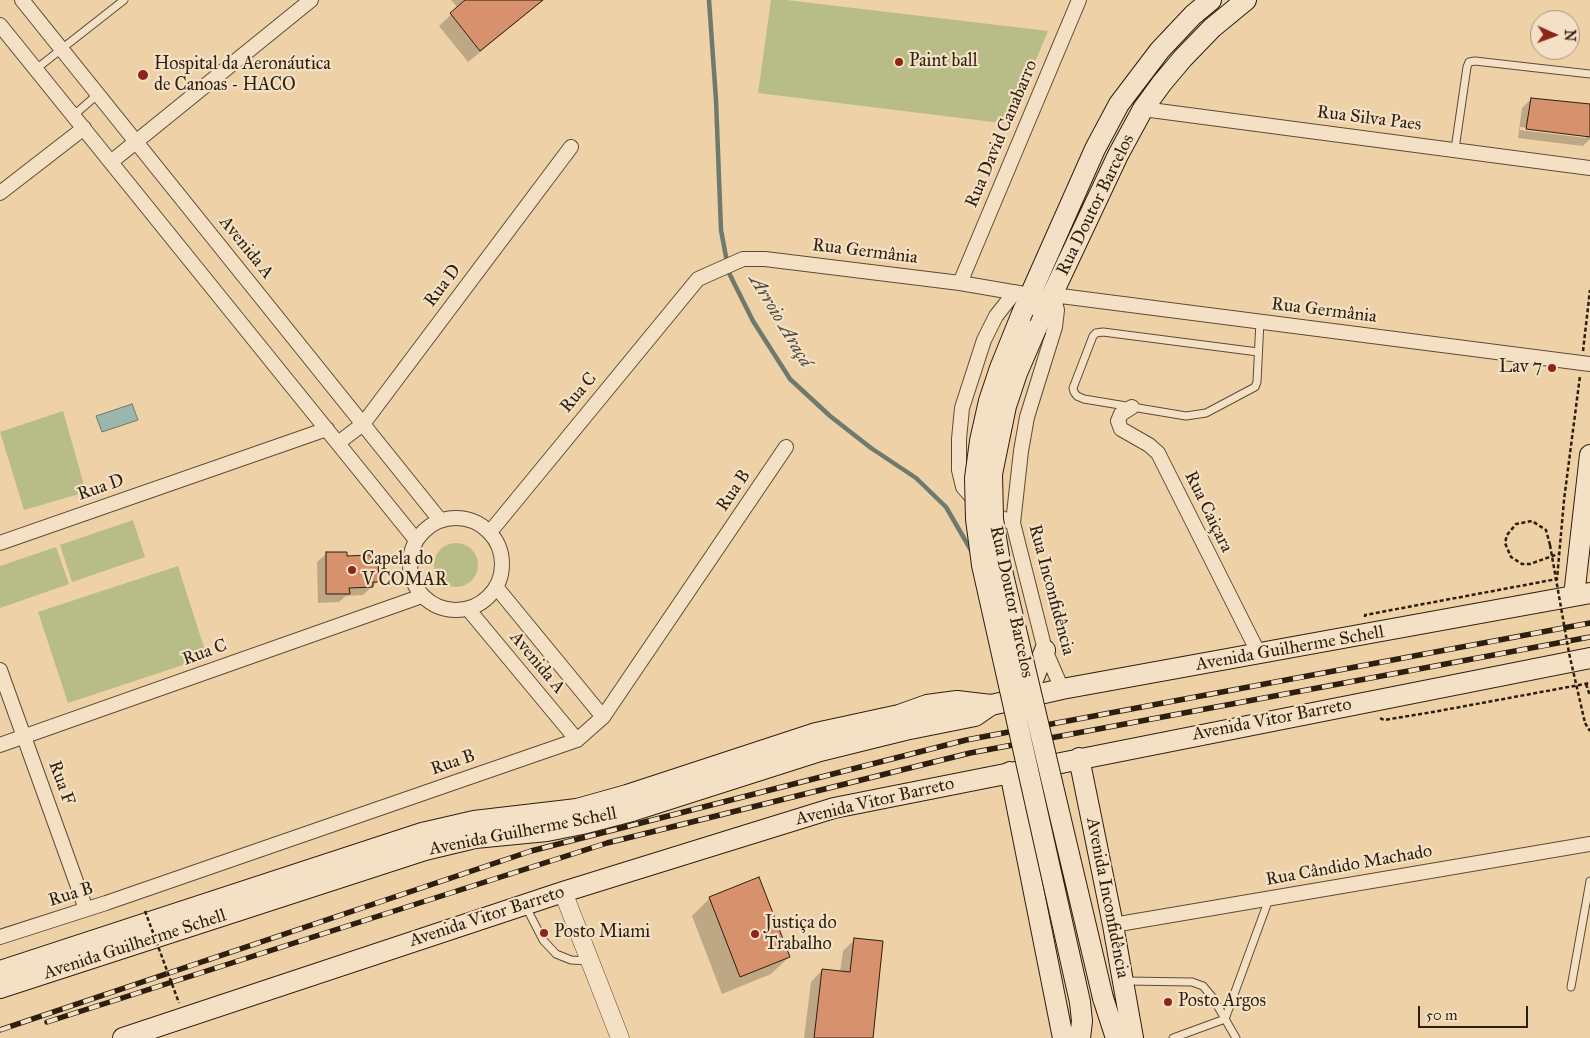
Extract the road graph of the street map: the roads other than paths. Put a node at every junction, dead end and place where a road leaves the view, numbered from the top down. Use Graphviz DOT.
graph roads {
  1 [pos="22,0"];
  2 [pos="124,0"];
  3 [pos="311,0"];
  4 [pos="1079,0"];
  5 [pos="1211,0"];
  6 [pos="1246,0"];
  7 [pos="0,25"];
  8 [pos="62,49"];
  9 [pos="36,69"];
  10 [pos="1590,74"];
  11 [pos="98,94"];
  12 [pos="1144,109"];
  13 [pos="73,116"];
  14 [pos="84,128"];
  15 [pos="136,141"];
  16 [pos="572,147"];
  17 [pos="1455,149"];
  18 [pos="111,162"];
  19 [pos="1590,168"];
  20 [pos="0,193"];
  21 [pos="704,277"];
  22 [pos="960,283"];
  23 [pos="1053,295"];
  24 [pos="1023,299"];
  25 [pos="1260,321"];
  26 [pos="1258,352"];
  27 [pos="1586,363"];
  28 [pos="1132,407"];
  29 [pos="363,424"];
  30 [pos="327,429"];
  31 [pos="338,443"];
  32 [pos="786,447"];
  33 [pos="1590,455"];
  34 [pos="440,520"];
  35 [pos="1013,522"];
  36 [pos="490,532"];
  37 [pos="416,540"];
  38 [pos="0,543"];
  39 [pos="497,588"];
  40 [pos="1582,595"];
  41 [pos="422,596"];
  42 [pos="468,609"];
  43 [pos="1045,650"];
  44 [pos="1259,654"];
  45 [pos="1590,658"];
  46 [pos="0,670"];
  47 [pos="1062,689"];
  48 [pos="1026,697"];
  49 [pos="603,717"];
  50 [pos="24,737"];
  51 [pos="577,740"];
  52 [pos="0,745"];
  53 [pos="1079,758"];
  54 [pos="1010,772"];
  55 [pos="1590,844"];
  56 [pos="1590,881"];
  57 [pos="563,892"];
  58 [pos="1269,899"];
  59 [pos="525,904"];
  60 [pos="86,909"];
  61 [pos="160,920"];
  62 [pos="1114,925"];
  63 [pos="0,937"];
  64 [pos="589,960"];
  65 [pos="0,971"];
  66 [pos="1123,981"];
  67 [pos="1571,987"];
  68 [pos="0,988"];
  69 [pos="1103,998"];
  70 [pos="1225,1019"];
  71 [pos="123,1038"];
  72 [pos="620,1038"];
  73 [pos="1063,1038"];
  74 [pos="1080,1038"];
  75 [pos="1116,1038"];
  76 [pos="1133,1038"];
  77 [pos="1173,1038"];
  78 [pos="1236,1038"];
  1 -- 8 [label="street, Avenida A"];
  2 -- 8 [label="lane"];
  3 -- 15 [label="street"];
  4 -- 22 [label="street, Rua David Canabarro"];
  5 -- 24 [label="main road, Rua Doutor Barcelos"];
  6 -- 12 [label="main road, Rua Doutor Barcelos"];
  7 -- 9 [label="street"];
  8 -- 9 [label="lane"];
  8 -- 11 [label="street, Avenida A"];
  9 -- 13 [label="street"];
  10 -- 17 [label="lane"];
  11 -- 13 [label="lane"];
  11 -- 15 [label="street, Avenida A"];
  12 -- 17 [label="street, Rua Silva Paes"];
  12 -- 23 [label="main road, Rua Doutor Barcelos"];
  13 -- 14 [label="street"];
  14 -- 18 [label="street"];
  14 -- 20 [label="street"];
  15 -- 18 [label="street"];
  15 -- 29 [label="street, Avenida A"];
  16 -- 29 [label="street, Rua D"];
  17 -- 19 [label="street, Rua Silva Paes"];
  18 -- 30 [label="street"];
  21 -- 22 [label="street, Rua Germânia"];
  21 -- 36 [label="street, Rua C"];
  22 -- 24 [label="street, Rua Germânia"];
  23 -- 25 [label="street, Rua Germânia"];
  23 -- 35 [label="street, Rua Inconfidência"];
  23 -- 69 [label="main road, Rua Doutor Barcelos, bridge"];
  24 -- 35 [label="street"];
  24 -- 74 [label="main road, Rua Doutor Barcelos, bridge"];
  25 -- 26 [label="lane"];
  25 -- 27 [label="street, Rua Germânia"];
  26 -- 28 [label="lane"];
  26 -- 28 [label="lane"];
  28 -- 44 [label="street, Rua Caiçara"];
  29 -- 31 [label="street, Rua D"];
  29 -- 34 [label="street, Avenida A"];
  30 -- 31 [label="street"];
  30 -- 38 [label="street, Rua D"];
  31 -- 37 [label="street"];
  32 -- 49 [label="street, Rua B"];
  33 -- 40 [label="main road"];
  34 -- 36 [label="street"];
  34 -- 37 [label="street"];
  35 -- 43 [label="street, Rua Inconfidência"];
  36 -- 39 [label="street"];
  37 -- 41 [label="street"];
  39 -- 42 [label="street"];
  39 -- 49 [label="street, Avenida A"];
  40 -- 44 [label="main road, Avenida Guilherme Schell"];
  41 -- 42 [label="street"];
  41 -- 50 [label="street, Rua C"];
  42 -- 51 [label="street, Avenida A"];
  43 -- 47 [label="street, Rua Inconfidência"];
  43 -- 48 [label="main road"];
  44 -- 47 [label="main road, Avenida Guilherme Schell"];
  45 -- 53 [label="main road, Avenida Vitor Barreto"];
  46 -- 50 [label="street, Rua F"];
  47 -- 48 [label="main road, Avenida Guilherme Schell"];
  48 -- 61 [label="main road, Avenida Guilherme Schell"];
  49 -- 51 [label="street, Rua B"];
  50 -- 52 [label="street, Rua C"];
  50 -- 60 [label="street, Rua F"];
  51 -- 60 [label="street, Rua B"];
  53 -- 54 [label="main road, Avenida Vitor Barreto"];
  53 -- 62 [label="main road, Avenida Inconfidência"];
  54 -- 57 [label="main road, Avenida Vitor Barreto"];
  54 -- 73 [label="main road"];
  55 -- 58 [label="street, Rua Cândido Machado"];
  56 -- 67 [label="lane"];
  57 -- 59 [label="main road, Avenida Vitor Barreto"];
  57 -- 64 [label="street"];
  58 -- 62 [label="street, Rua Cândido Machado"];
  58 -- 70 [label="lane"];
  59 -- 64 [label="lane"];
  59 -- 71 [label="main road, Avenida Vitor Barreto"];
  60 -- 63 [label="street, Rua B"];
  61 -- 65 [label="main road, Avenida Guilherme Schell"];
  61 -- 68 [label="main road, Avenida Guilherme Schell"];
  62 -- 66 [label="main road, Avenida Inconfidência"];
  64 -- 72 [label="street"];
  66 -- 70 [label="lane"];
  66 -- 76 [label="main road, Avenida Inconfidência"];
  69 -- 75 [label="main road, Avenida Inconfidência"];
  70 -- 77 [label="lane"];
  70 -- 78 [label="lane"];
}
